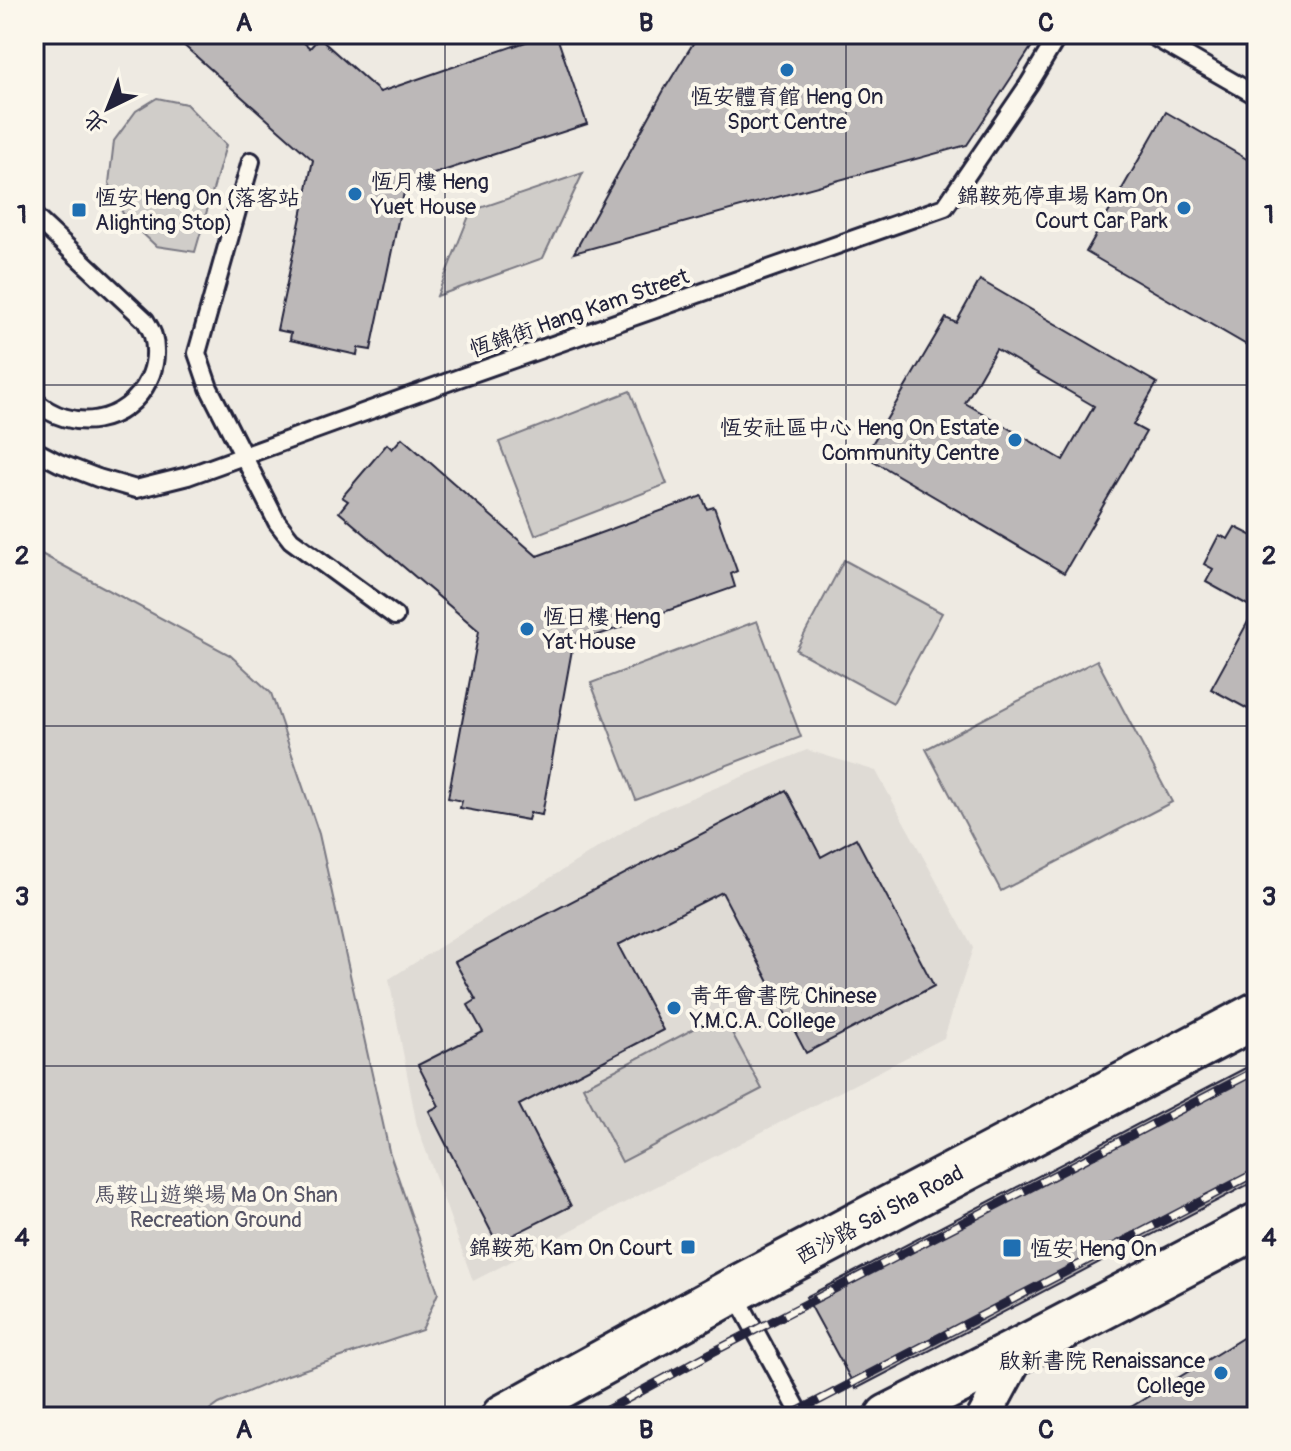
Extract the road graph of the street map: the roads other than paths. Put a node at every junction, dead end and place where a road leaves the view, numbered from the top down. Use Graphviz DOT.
graph roads {
  1 [pos="1059,34"];
  2 [pos="1149,34"];
  3 [pos="1257,96"];
  4 [pos="251,161"];
  5 [pos="34,216"];
  6 [pos="34,400"];
  7 [pos="34,450"];
  8 [pos="243,455"];
  9 [pos="395,616"];
  10 [pos="1257,1015"];
  11 [pos="1257,1226"];
  12 [pos="734,1290"];
  13 [pos="1020,1350"];
  14 [pos="504,1417"];
  15 [pos="802,1417"];
  16 [pos="888,1417"];
  17 [pos="984,1417"];
  1 -- 8 [label="lane, 恆錦街 Hang Kam Street"];
  2 -- 3 [label="lane"];
  4 -- 8 [label="lane"];
  5 -- 6 [label="lane"];
  7 -- 8 [label="lane, 恆錦街 Hang Kam Street"];
  8 -- 9 [label="lane"];
  10 -- 12 [label="main road, 西沙路 Sai Sha Road"];
  11 -- 13 [label="main road"];
  12 -- 14 [label="main road, 西沙路 Sai Sha Road"];
  12 -- 15 [label="lane"];
  13 -- 16 [label="main road"];
  13 -- 17 [label="street"];
}
